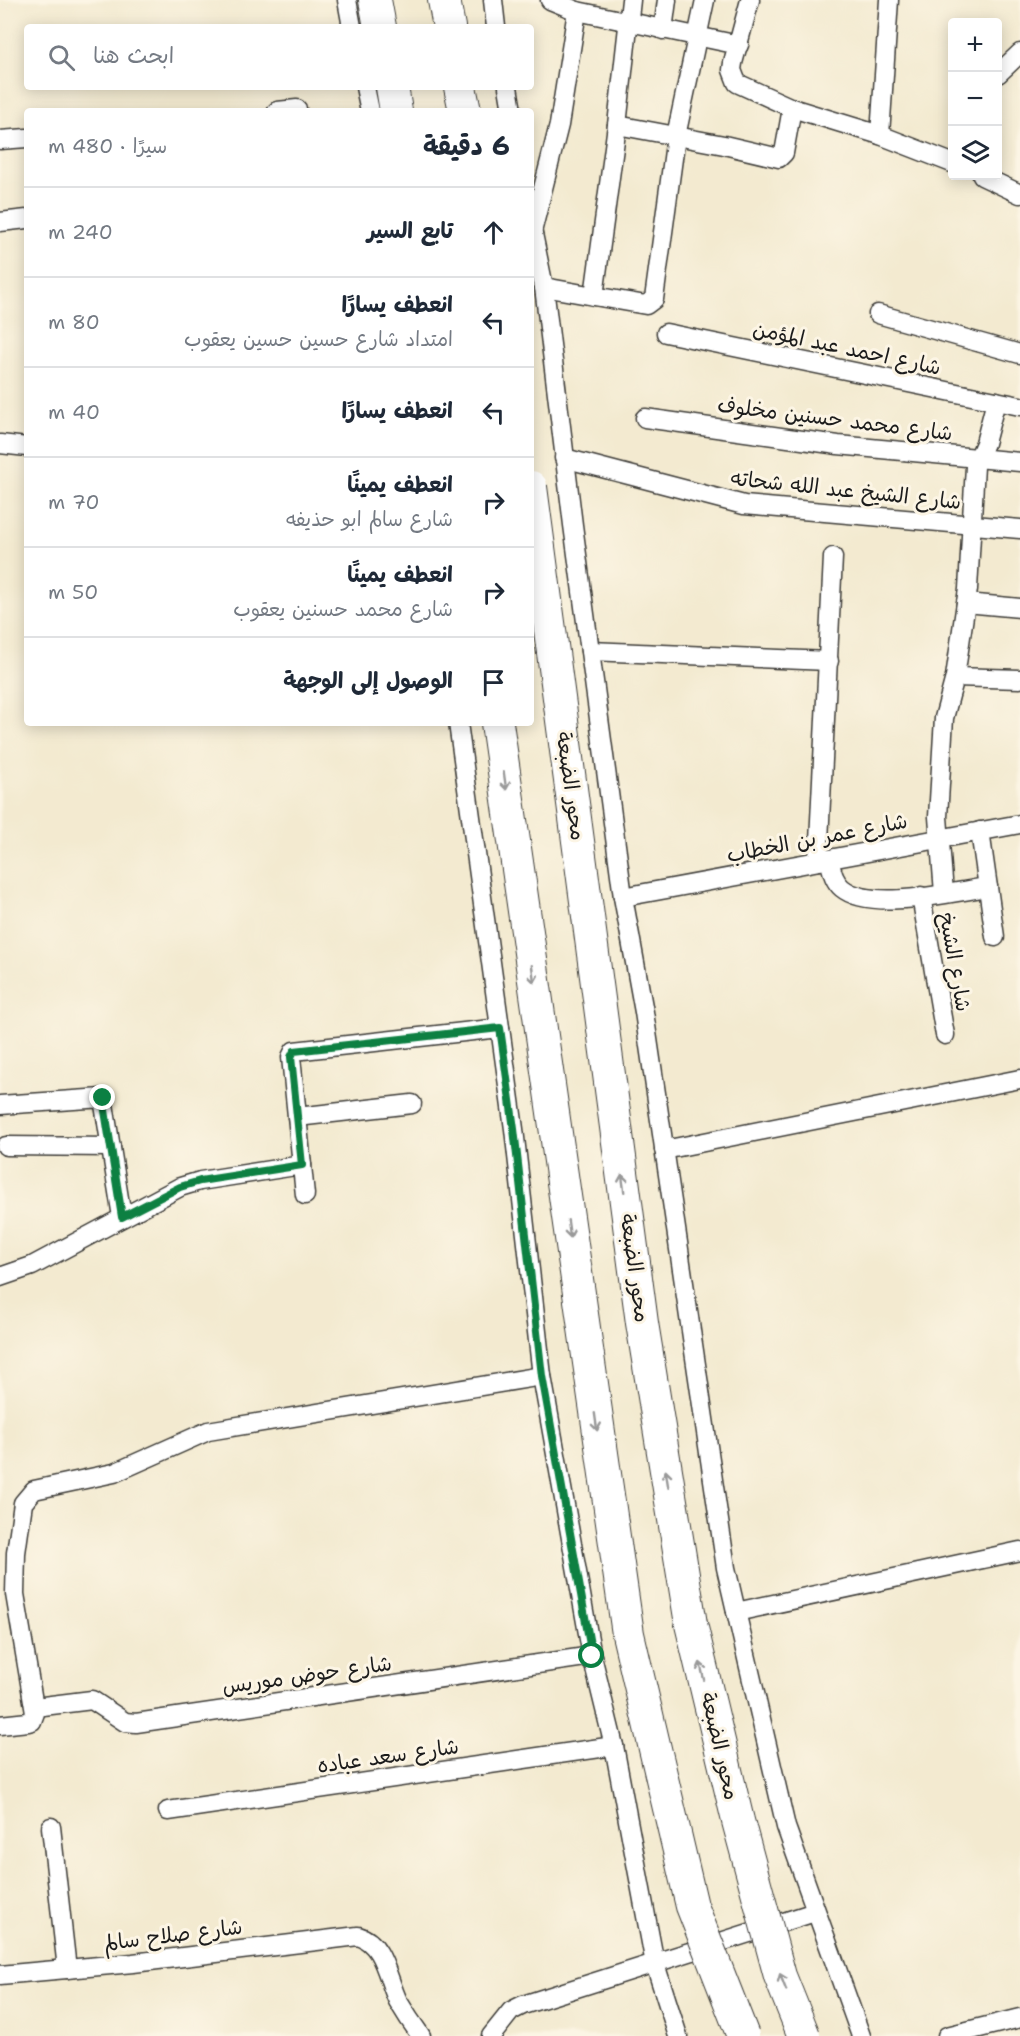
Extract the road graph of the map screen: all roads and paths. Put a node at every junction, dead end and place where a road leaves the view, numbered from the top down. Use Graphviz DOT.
graph roads {
  1 [pos="347,0"];
  2 [pos="375,0"];
  3 [pos="444,0"];
  4 [pos="493,0"];
  5 [pos="550,0"];
  6 [pos="631,0"];
  7 [pos="667,0"];
  8 [pos="705,0"];
  9 [pos="750,0"];
  10 [pos="889,0"];
  11 [pos="578,10"];
  12 [pos="629,23"];
  13 [pos="351,24"];
  14 [pos="379,24"];
  15 [pos="448,24"];
  16 [pos="496,24"];
  17 [pos="663,30"];
  18 [pos="698,38"];
  19 [pos="739,45"];
  20 [pos="1020,53"];
  21 [pos="1000,72"];
  22 [pos="366,90"];
  23 [pos="392,90"];
  24 [pos="461,90"];
  25 [pos="508,90"];
  26 [pos="369,108"];
  27 [pos="396,108"];
  28 [pos="464,108"];
  29 [pos="512,108"];
  30 [pos="792,108"];
  31 [pos="617,125"];
  32 [pos="880,135"];
  33 [pos="676,136"];
  34 [pos="24,138"];
  35 [pos="0,140"];
  36 [pos="948,161"];
  37 [pos="990,180"];
  38 [pos="1020,194"];
  39 [pos="24,219"];
  40 [pos="534,220"];
  41 [pos="0,222"];
  42 [pos="534,238"];
  43 [pos="544,288"];
  44 [pos="594,296"];
  45 [pos="878,314"];
  46 [pos="666,333"];
  47 [pos="1020,354"];
  48 [pos="996,401"];
  49 [pos="1020,406"];
  50 [pos="645,418"];
  51 [pos="0,444"];
  52 [pos="24,447"];
  53 [pos="564,458"];
  54 [pos="978,458"];
  55 [pos="1020,462"];
  56 [pos="534,510"];
  57 [pos="972,525"];
  58 [pos="1020,529"];
  59 [pos="833,557"];
  60 [pos="966,603"];
  61 [pos="1020,608"];
  62 [pos="590,651"];
  63 [pos="829,661"];
  64 [pos="955,677"];
  65 [pos="1020,679"];
  66 [pos="458,726"];
  67 [pos="496,726"];
  68 [pos="1020,824"];
  69 [pos="980,831"];
  70 [pos="939,837"];
  71 [pos="823,860"];
  72 [pos="988,887"];
  73 [pos="944,893"];
  74 [pos="921,896"];
  75 [pos="623,897"];
  76 [pos="995,937"];
  77 [pos="500,1028"];
  78 [pos="945,1035"];
  79 [pos="1020,1079"];
  80 [pos="412,1104"];
  81 [pos="0,1105"];
  82 [pos="297,1117"];
  83 [pos="6,1146"];
  84 [pos="111,1147"];
  85 [pos="664,1150"];
  86 [pos="302,1165"];
  87 [pos="305,1195"];
  88 [pos="122,1217"];
  89 [pos="0,1277"];
  90 [pos="542,1376"];
  91 [pos="1020,1551"];
  92 [pos="8,1554"];
  93 [pos="736,1612"];
  94 [pos="592,1656"];
  95 [pos="35,1707"];
  96 [pos="0,1725"];
  97 [pos="614,1746"];
  98 [pos="168,1811"];
  99 [pos="51,1827"];
  100 [pos="815,1912"];
  101 [pos="655,1964"];
  102 [pos="68,1969"];
  103 [pos="0,1975"];
  104 [pos="1020,2018"];
  105 [pos="421,2036"];
  106 [pos="491,2036"];
  107 [pos="678,2036"];
  108 [pos="743,2036"];
  109 [pos="804,2036"];
  110 [pos="861,2036"];
  111 [pos="947,2036"];
  1 -- 13 [label="street"];
  2 -- 14 [label="highway"];
  3 -- 15 [label="highway"];
  4 -- 16 [label="street"];
  5 -- 11 [label="street"];
  6 -- 12 [label="street"];
  7 -- 17 [label="street"];
  8 -- 18 [label="street"];
  9 -- 19 [label="street"];
  10 -- 32 [label="street"];
  11 -- 12 [label="street"];
  11 -- 40 [label="street"];
  12 -- 17 [label="street"];
  12 -- 31 [label="street"];
  17 -- 18 [label="street"];
  18 -- 19 [label="street"];
  18 -- 33 [label="street"];
  19 -- 30 [label="street"];
  20 -- 21 [label="street"];
  22 -- 26 [label="street"];
  23 -- 27 [label="highway"];
  24 -- 28 [label="highway"];
  25 -- 29 [label="street"];
  30 -- 32 [label="street"];
  30 -- 33 [label="street"];
  31 -- 33 [label="street"];
  31 -- 44 [label="street"];
  32 -- 36 [label="street"];
  33 -- 44 [label="street"];
  34 -- 35 [label="street"];
  37 -- 38 [label="street"];
  39 -- 41 [label="street"];
  42 -- 43 [label="street"];
  43 -- 44 [label="street"];
  43 -- 53 [label="street"];
  45 -- 47 [label="street"];
  46 -- 48 [label="street, شارع احمد عبد المؤمن"];
  48 -- 49 [label="street, شارع احمد عبد المؤمن"];
  48 -- 54 [label="street"];
  50 -- 54 [label="street, شارع محمد حسنين مخلوف"];
  51 -- 52 [label="street"];
  53 -- 57 [label="street, شارع الشيخ عبد الله شحاته"];
  53 -- 62 [label="street"];
  54 -- 55 [label="street, شارع محمد حسنين مخلوف"];
  54 -- 57 [label="street"];
  109 -- 56 [label="highway, محور الضبعة, one-way, bridge"];
  57 -- 58 [label="street, شارع الشيخ عبد الله شحاته"];
  57 -- 60 [label="street"];
  59 -- 63 [label="street"];
  60 -- 61 [label="street"];
  60 -- 64 [label="street"];
  62 -- 63 [label="street"];
  62 -- 75 [label="street"];
  63 -- 71 [label="street"];
  64 -- 65 [label="street"];
  64 -- 70 [label="street"];
  66 -- 77 [label="street"];
  67 -- 108 [label="highway, one-way, bridge"];
  68 -- 69 [label="street, شارع عمر بن الخطاب"];
  69 -- 70 [label="street, شارع عمر بن الخطاب"];
  69 -- 72 [label="street"];
  70 -- 71 [label="street, شارع عمر بن الخطاب"];
  70 -- 73 [label="street"];
  71 -- 74 [label="street"];
  71 -- 75 [label="street, شارع عمر بن الخطاب"];
  72 -- 73 [label="street"];
  72 -- 76 [label="street"];
  73 -- 74 [label="street"];
  74 -- 78 [label="street, شارع الشيخ"];
  75 -- 85 [label="street"];
  77 -- 82 [label="street"];
  77 -- 90 [label="street"];
  79 -- 85 [label="street"];
  80 -- 82 [label="street"];
  81 -- 84 [label="street"];
  82 -- 86 [label="street"];
  83 -- 84 [label="street"];
  84 -- 88 [label="street"];
  85 -- 93 [label="street"];
  86 -- 87 [label="street"];
  86 -- 88 [label="street"];
  88 -- 89 [label="street"];
  90 -- 92 [label="street"];
  90 -- 94 [label="street"];
  91 -- 93 [label="street"];
  92 -- 95 [label="street"];
  93 -- 100 [label="street"];
  94 -- 95 [label="street, شارع حوض موريس"];
  94 -- 97 [label="street"];
  95 -- 96 [label="street"];
  97 -- 98 [label="street, شارع سعد عباده"];
  97 -- 101 [label="street"];
  99 -- 102 [label="street"];
  100 -- 101 [label="street"];
  100 -- 110 [label="street"];
  101 -- 106 [label="street"];
  101 -- 107 [label="street"];
  102 -- 103 [label="street, شارع صلاح سالم"];
  102 -- 105 [label="street, شارع صلاح سالم"];
  104 -- 111 [label="street"];
}
